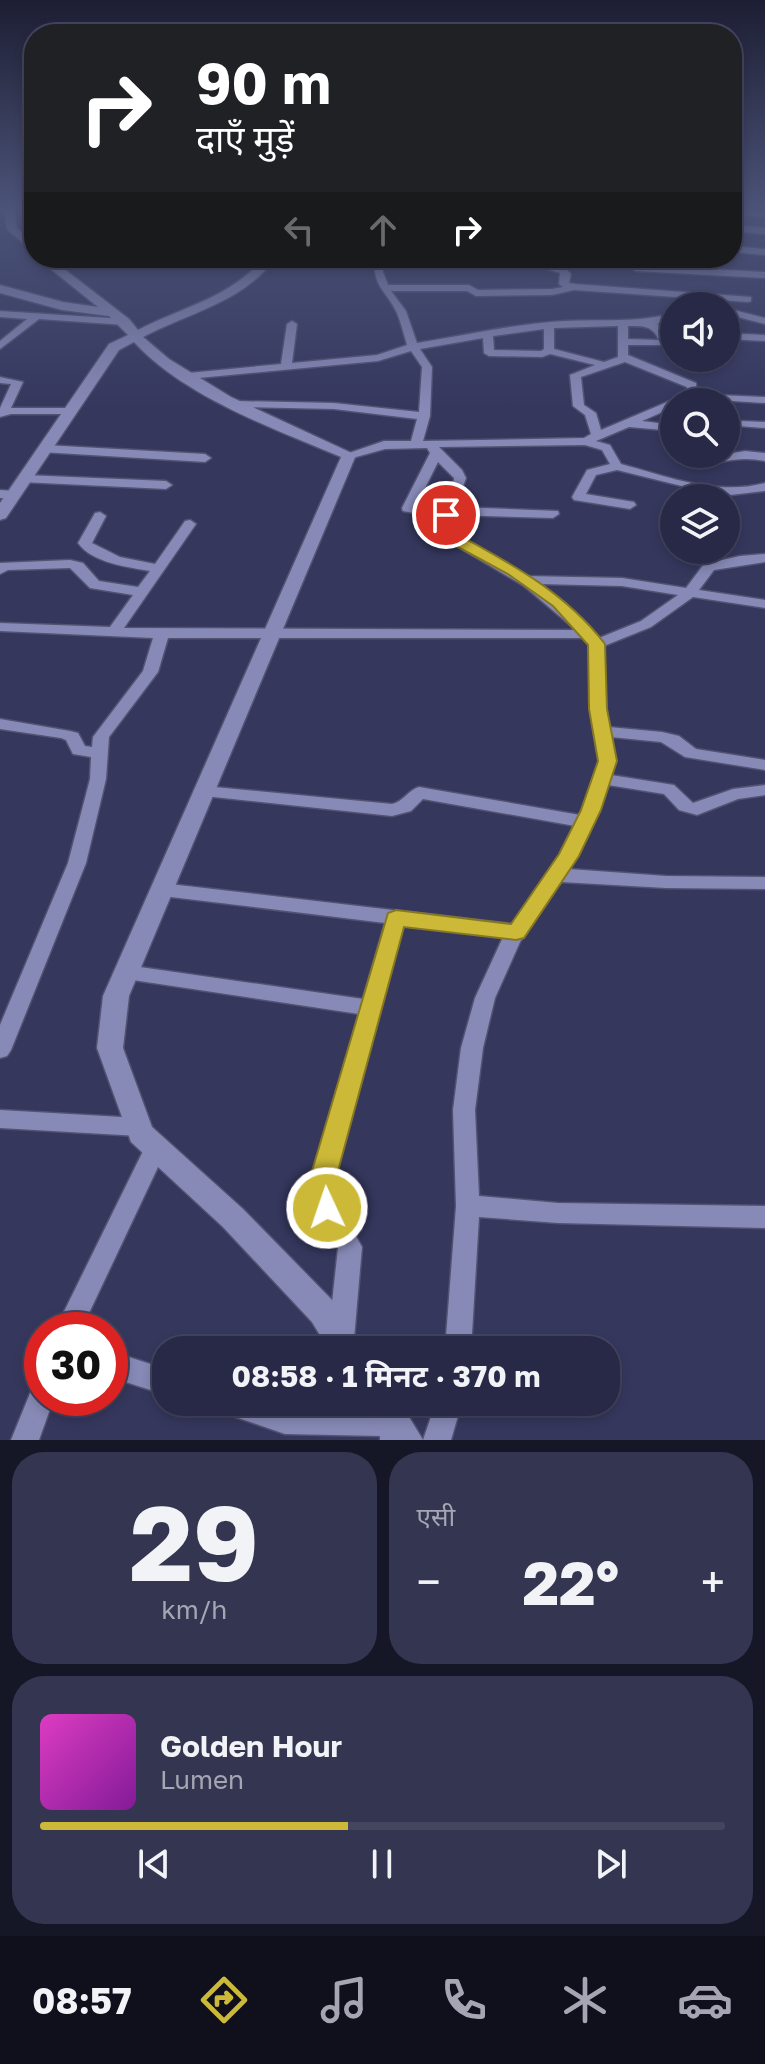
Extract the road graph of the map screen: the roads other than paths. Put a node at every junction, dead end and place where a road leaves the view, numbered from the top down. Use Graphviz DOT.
graph roads {
  1 [pos="63,274"];
  2 [pos="256,274"];
  3 [pos="379,274"];
  4 [pos="566,274"];
  5 [pos="574,287"];
  6 [pos="384,288"];
  7 [pos="0,289"];
  8 [pos="751,299"];
  9 [pos="765,299"];
  10 [pos="740,301"];
  11 [pos="110,312"];
  12 [pos="0,314"];
  13 [pos="38,315"];
  14 [pos="740,315"];
  15 [pos="660,320"];
  16 [pos="765,321"];
  17 [pos="649,323"];
  18 [pos="292,324"];
  19 [pos="623,324"];
  20 [pos="549,326"];
  21 [pos="129,330"];
  22 [pos="488,335"];
  23 [pos="740,337"];
  24 [pos="765,338"];
  25 [pos="623,342"];
  26 [pos="0,346"];
  27 [pos="413,347"];
  28 [pos="549,351"];
  29 [pos="623,357"];
  30 [pos="606,365"];
  31 [pos="286,366"];
  32 [pos="188,376"];
  33 [pos="0,380"];
  34 [pos="692,388"];
  35 [pos="0,392"];
  36 [pos="14,392"];
  37 [pos="740,399"];
  38 [pos="765,400"];
  39 [pos="236,404"];
  40 [pos="660,408"];
  41 [pos="70,411"];
  42 [pos="1,414"];
  43 [pos="424,416"];
  44 [pos="623,423"];
  45 [pos="742,424"];
  46 [pos="765,425"];
  47 [pos="660,427"];
  48 [pos="592,439"];
  49 [pos="428,448"];
  50 [pos="45,449"];
  51 [pos="349,455"];
  52 [pos="740,456"];
  53 [pos="765,457"];
  54 [pos="205,458"];
  55 [pos="617,466"];
  56 [pos="25,479"];
  57 [pos="166,485"];
  58 [pos="765,487"];
  59 [pos="7,494"];
  60 [pos="630,505"];
  61 [pos="447,513"];
  62 [pos="553,514"];
  63 [pos="0,515"];
  64 [pos="100,516"];
  65 [pos="190,524"];
  66 [pos="765,558"];
  67 [pos="158,569"];
  68 [pos="0,570"];
  69 [pos="526,580"];
  70 [pos="141,592"];
  71 [pos="688,594"];
  72 [pos="765,604"];
  73 [pos="0,627"];
  74 [pos="115,630"];
  75 [pos="274,633"];
  76 [pos="162,634"];
  77 [pos="592,639"];
  78 [pos="0,724"];
  79 [pos="603,731"];
  80 [pos="100,753"];
  81 [pos="765,765"];
  82 [pos="601,779"];
  83 [pos="765,790"];
  84 [pos="204,791"];
  85 [pos="585,822"];
  86 [pos="556,875"];
  87 [pos="765,883"];
  88 [pos="161,890"];
  89 [pos="396,918"];
  90 [pos="516,932"];
  91 [pos="126,972"];
  92 [pos="370,1008"];
  93 [pos="0,1050"];
  94 [pos="1,1120"];
  95 [pos="139,1127"];
  96 [pos="156,1148"];
  97 [pos="468,1206"];
  98 [pos="765,1217"];
  99 [pos="77,1312"];
  100 [pos="338,1336"];
  101 [pos="345,1336"];
  102 [pos="459,1336"];
  103 [pos="128,1370"];
  104 [pos="152,1378"];
  105 [pos="34,1416"];
  106 [pos="270,1416"];
  107 [pos="445,1416"];
  108 [pos="393,1426"];
  109 [pos="25,1440"];
  110 [pos="437,1440"];
  1 -- 11 [label="main road"];
  2 -- 21 [label="main road"];
  3 -- 6 [label="street"];
  4 -- 5 [label="street"];
  5 -- 6 [label="street"];
  5 -- 8 [label="street"];
  6 -- 27 [label="street"];
  7 -- 11 [label="main road"];
  8 -- 9 [label="street"];
  8 -- 10 [label="street"];
  11 -- 21 [label="main road"];
  12 -- 13 [label="street"];
  13 -- 21 [label="street"];
  13 -- 26 [label="street"];
  14 -- 16 [label="street"];
  15 -- 17 [label="street"];
  17 -- 19 [label="street"];
  17 -- 25 [label="street"];
  18 -- 31 [label="street"];
  19 -- 20 [label="street"];
  19 -- 25 [label="street"];
  20 -- 22 [label="street"];
  20 -- 28 [label="street"];
  21 -- 32 [label="main road"];
  21 -- 41 [label="main road"];
  22 -- 27 [label="street"];
  22 -- 28 [label="street"];
  23 -- 24 [label="street"];
  25 -- 29 [label="street"];
  27 -- 31 [label="street"];
  27 -- 43 [label="street"];
  28 -- 30 [label="street"];
  29 -- 30 [label="street"];
  29 -- 34 [label="street"];
  30 -- 48 [label="street"];
  31 -- 32 [label="street"];
  32 -- 39 [label="main road"];
  33 -- 36 [label="street"];
  35 -- 36 [label="street"];
  36 -- 42 [label="street"];
  37 -- 38 [label="street"];
  39 -- 43 [label="street"];
  39 -- 51 [label="main road"];
  40 -- 44 [label="street"];
  41 -- 42 [label="street"];
  41 -- 50 [label="main road"];
  43 -- 49 [label="street"];
  44 -- 47 [label="street"];
  44 -- 48 [label="street"];
  45 -- 46 [label="street"];
  48 -- 49 [label="street"];
  48 -- 55 [label="street"];
  49 -- 51 [label="street"];
  49 -- 61 [label="street"];
  49 -- 61 [label="street"];
  50 -- 54 [label="street"];
  50 -- 56 [label="main road"];
  51 -- 75 [label="main road"];
  52 -- 53 [label="street"];
  55 -- 58 [label="street"];
  55 -- 60 [label="street"];
  56 -- 57 [label="street"];
  56 -- 59 [label="main road"];
  59 -- 63 [label="main road"];
  61 -- 62 [label="street"];
  61 -- 69 [label="street"];
  64 -- 67 [label="street"];
  65 -- 67 [label="street"];
  66 -- 71 [label="street"];
  67 -- 70 [label="street"];
  68 -- 70 [label="street"];
  69 -- 71 [label="street"];
  69 -- 77 [label="street"];
  70 -- 74 [label="street"];
  71 -- 72 [label="street"];
  71 -- 77 [label="street"];
  73 -- 74 [label="street"];
  74 -- 76 [label="street"];
  75 -- 76 [label="street"];
  75 -- 77 [label="street"];
  75 -- 84 [label="main road"];
  76 -- 80 [label="street"];
  77 -- 79 [label="street"];
  78 -- 80 [label="street"];
  79 -- 81 [label="street"];
  79 -- 82 [label="street"];
  80 -- 93 [label="street"];
  82 -- 83 [label="street"];
  82 -- 85 [label="street"];
  84 -- 85 [label="street"];
  84 -- 88 [label="main road"];
  85 -- 86 [label="street"];
  86 -- 87 [label="street"];
  86 -- 90 [label="street"];
  88 -- 89 [label="street"];
  88 -- 91 [label="main road"];
  89 -- 90 [label="street"];
  89 -- 92 [label="street"];
  90 -- 97 [label="street"];
  91 -- 92 [label="street"];
  91 -- 95 [label="main road"];
  92 -- 101 [label="street"];
  94 -- 95 [label="street"];
  95 -- 96 [label="main road"];
  96 -- 99 [label="street"];
  96 -- 100 [label="main road"];
  97 -- 98 [label="street"];
  97 -- 102 [label="street"];
  103 -- 104 [label="street"];
  105 -- 109 [label="street"];
  106 -- 108 [label="street"];
  107 -- 110 [label="street"];
}
